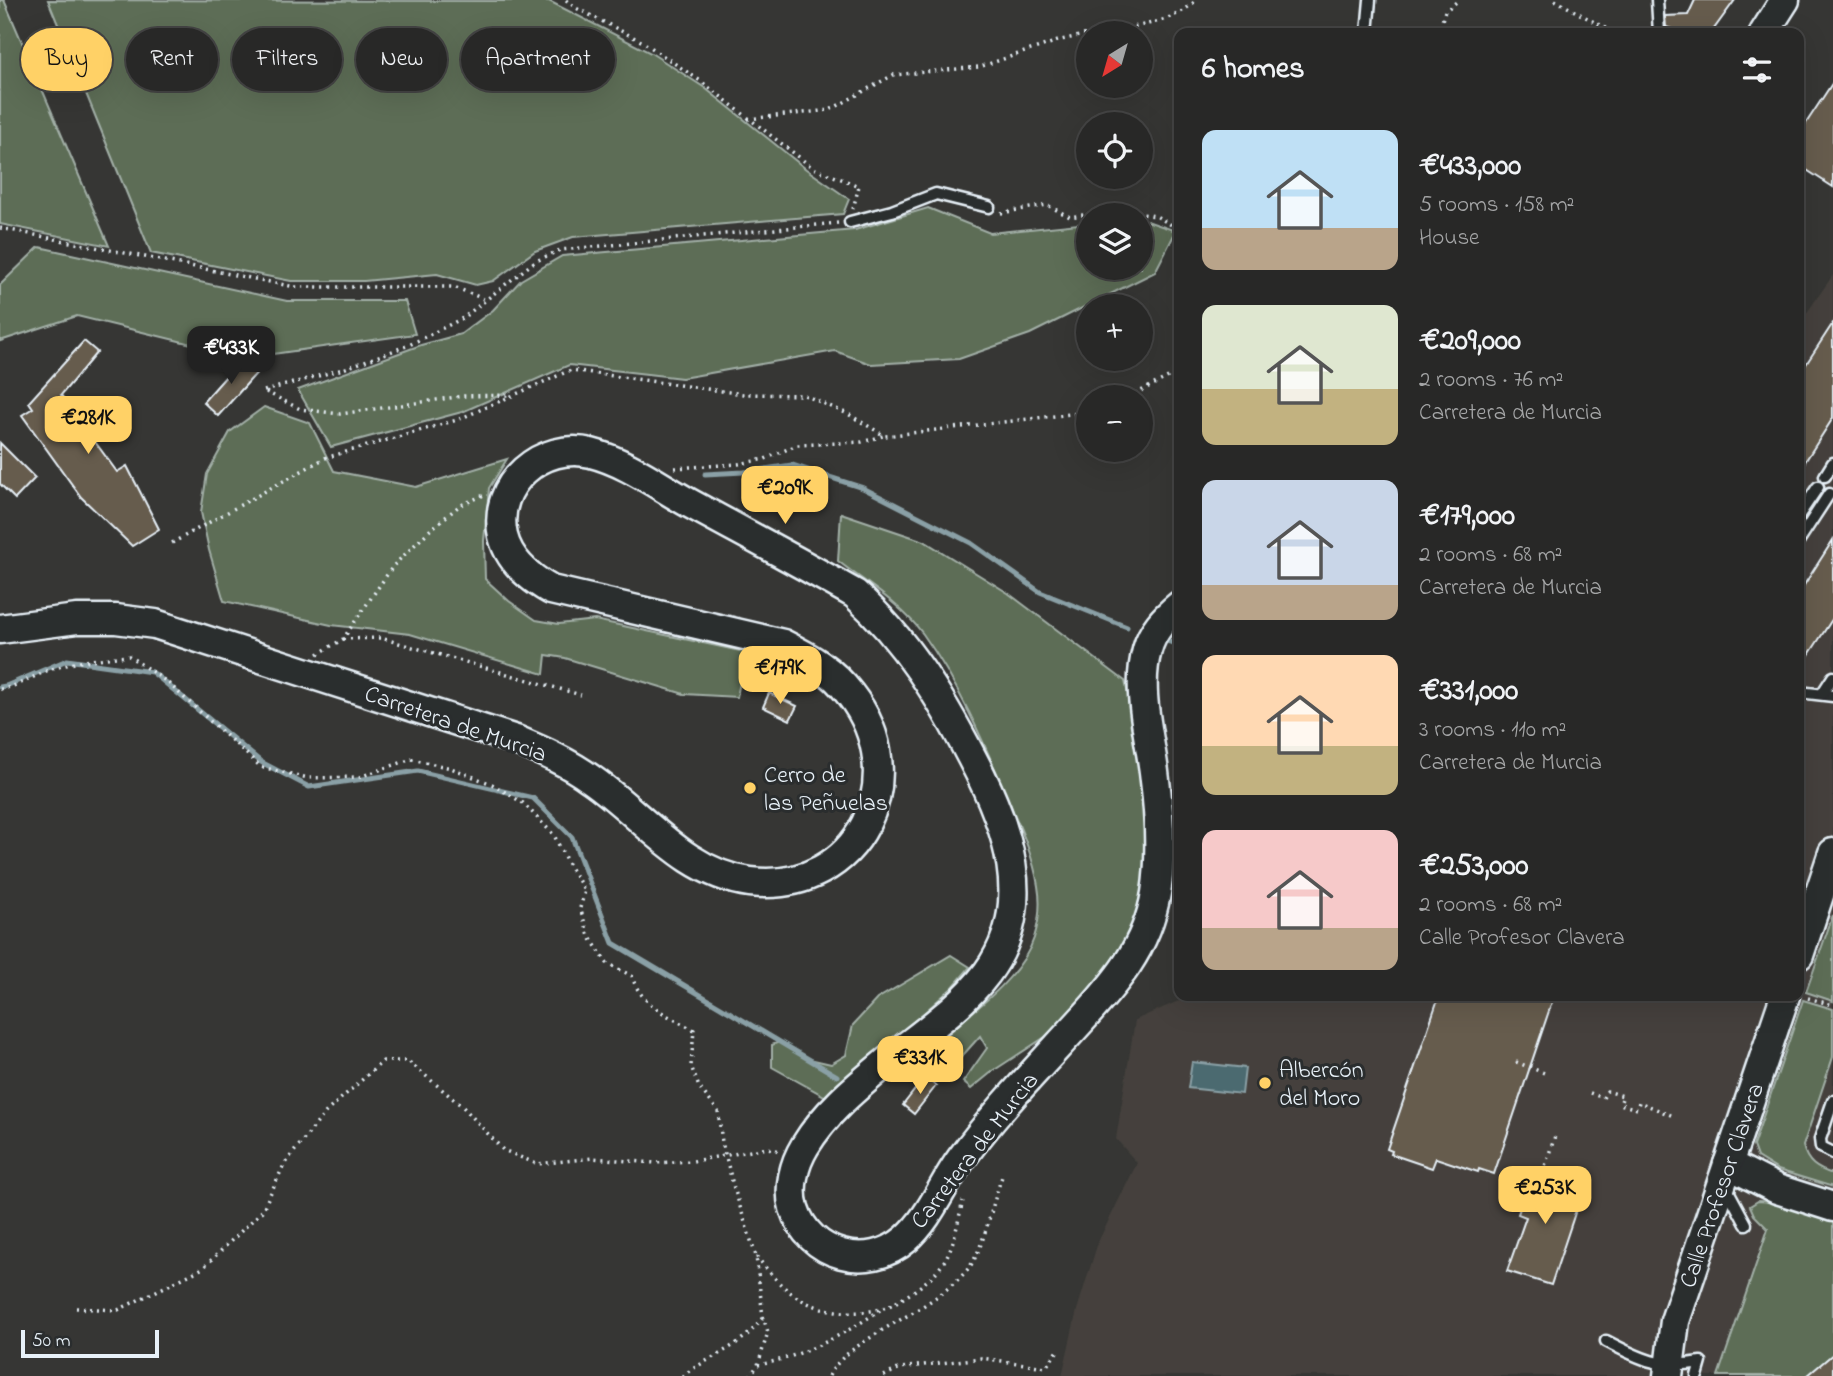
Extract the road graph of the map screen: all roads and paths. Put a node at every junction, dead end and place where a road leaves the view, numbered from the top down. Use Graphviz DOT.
graph roads {
  1 [pos="566,0"];
  2 [pos="1196,0"];
  3 [pos="1370,0"];
  4 [pos="1459,0"];
  5 [pos="1555,0"];
  6 [pos="1657,0"];
  7 [pos="1785,0"];
  8 [pos="1153,21"];
  9 [pos="1367,28"];
  10 [pos="1440,28"];
  11 [pos="1605,28"];
  12 [pos="1659,28"];
  13 [pos="1768,28"];
  14 [pos="1076,37"];
  15 [pos="748,119"];
  16 [pos="989,206"];
  17 [pos="850,222"];
  18 [pos="1174,226"];
  19 [pos="0,228"];
  20 [pos="486,300"];
  21 [pos="1174,374"];
  22 [pos="1153,385"];
  23 [pos="514,395"];
  24 [pos="1076,413"];
  25 [pos="884,436"];
  26 [pos="1833,463"];
  27 [pos="675,468"];
  28 [pos="1825,476"];
  29 [pos="1818,487"];
  30 [pos="1829,494"];
  31 [pos="507,496"];
  32 [pos="1804,508"];
  33 [pos="1804,532"];
  34 [pos="172,543"];
  35 [pos="1174,610"];
  36 [pos="0,629"];
  37 [pos="343,639"];
  38 [pos="307,673"];
  39 [pos="1833,677"];
  40 [pos="0,689"];
  41 [pos="1804,692"];
  42 [pos="1822,694"];
  43 [pos="581,695"];
  44 [pos="1833,696"];
  45 [pos="1833,853"];
  46 [pos="1804,936"];
  47 [pos="1804,998"];
  48 [pos="1791,1001"];
  49 [pos="1833,1005"];
  50 [pos="1516,1062"];
  51 [pos="1547,1074"];
  52 [pos="1590,1093"];
  53 [pos="1833,1101"];
  54 [pos="1673,1116"];
  55 [pos="1555,1136"];
  56 [pos="1833,1153"];
  57 [pos="799,1157"];
  58 [pos="1542,1172"];
  59 [pos="1725,1173"];
  60 [pos="1003,1174"];
  61 [pos="1833,1207"];
  62 [pos="1746,1224"];
  63 [pos="756,1256"];
  64 [pos="76,1308"];
  65 [pos="882,1309"];
  66 [pos="763,1317"];
  67 [pos="1606,1341"];
  68 [pos="1060,1348"];
  69 [pos="758,1365"];
  70 [pos="1669,1371"];
  71 [pos="682,1376"];
  72 [pos="829,1376"];
  73 [pos="884,1376"];
  74 [pos="1697,1376"];
  1 -- 15 [label="path"];
  2 -- 8 [label="path"];
  3 -- 9 [label="lane"];
  4 -- 10 [label="path"];
  5 -- 11 [label="path"];
  6 -- 12 [label="lane"];
  7 -- 13 [label="main road"];
  14 -- 15 [label="path"];
  15 -- 17 [label="path"];
  16 -- 17 [label="lane"];
  16 -- 18 [label="path"];
  17 -- 20 [label="path"];
  19 -- 20 [label="path"];
  20 -- 23 [label="path"];
  21 -- 22 [label="path"];
  23 -- 25 [label="path"];
  23 -- 34 [label="path"];
  24 -- 25 [label="path"];
  25 -- 27 [label="path"];
  26 -- 28 [label="lane"];
  29 -- 32 [label="lane"];
  30 -- 33 [label="lane"];
  31 -- 37 [label="path"];
  31 -- 38 [label="main road, Carretera de Murcia"];
  31 -- 57 [label="main road, Carretera de Murcia"];
  35 -- 57 [label="main road, Carretera de Murcia"];
  36 -- 38 [label="main road, Carretera de Murcia"];
  37 -- 38 [label="path"];
  37 -- 43 [label="path"];
  39 -- 42 [label="lane"];
  40 -- 63 [label="path"];
  41 -- 42 [label="lane"];
  42 -- 44 [label="lane"];
  45 -- 46 [label="main road"];
  47 -- 49 [label="path"];
  48 -- 59 [label="main road, Calle Profesor Clavera"];
  50 -- 51 [label="path"];
  52 -- 54 [label="path"];
  53 -- 56 [label="lane"];
  55 -- 58 [label="path"];
  57 -- 64 [label="path"];
  59 -- 61 [label="main road"];
  59 -- 62 [label="lane"];
  59 -- 70 [label="main road, Calle Profesor Clavera"];
  60 -- 72 [label="path"];
  65 -- 69 [label="path"];
  66 -- 71 [label="path"];
  67 -- 70 [label="lane"];
  68 -- 73 [label="path"];
  70 -- 74 [label="lane"];
}
